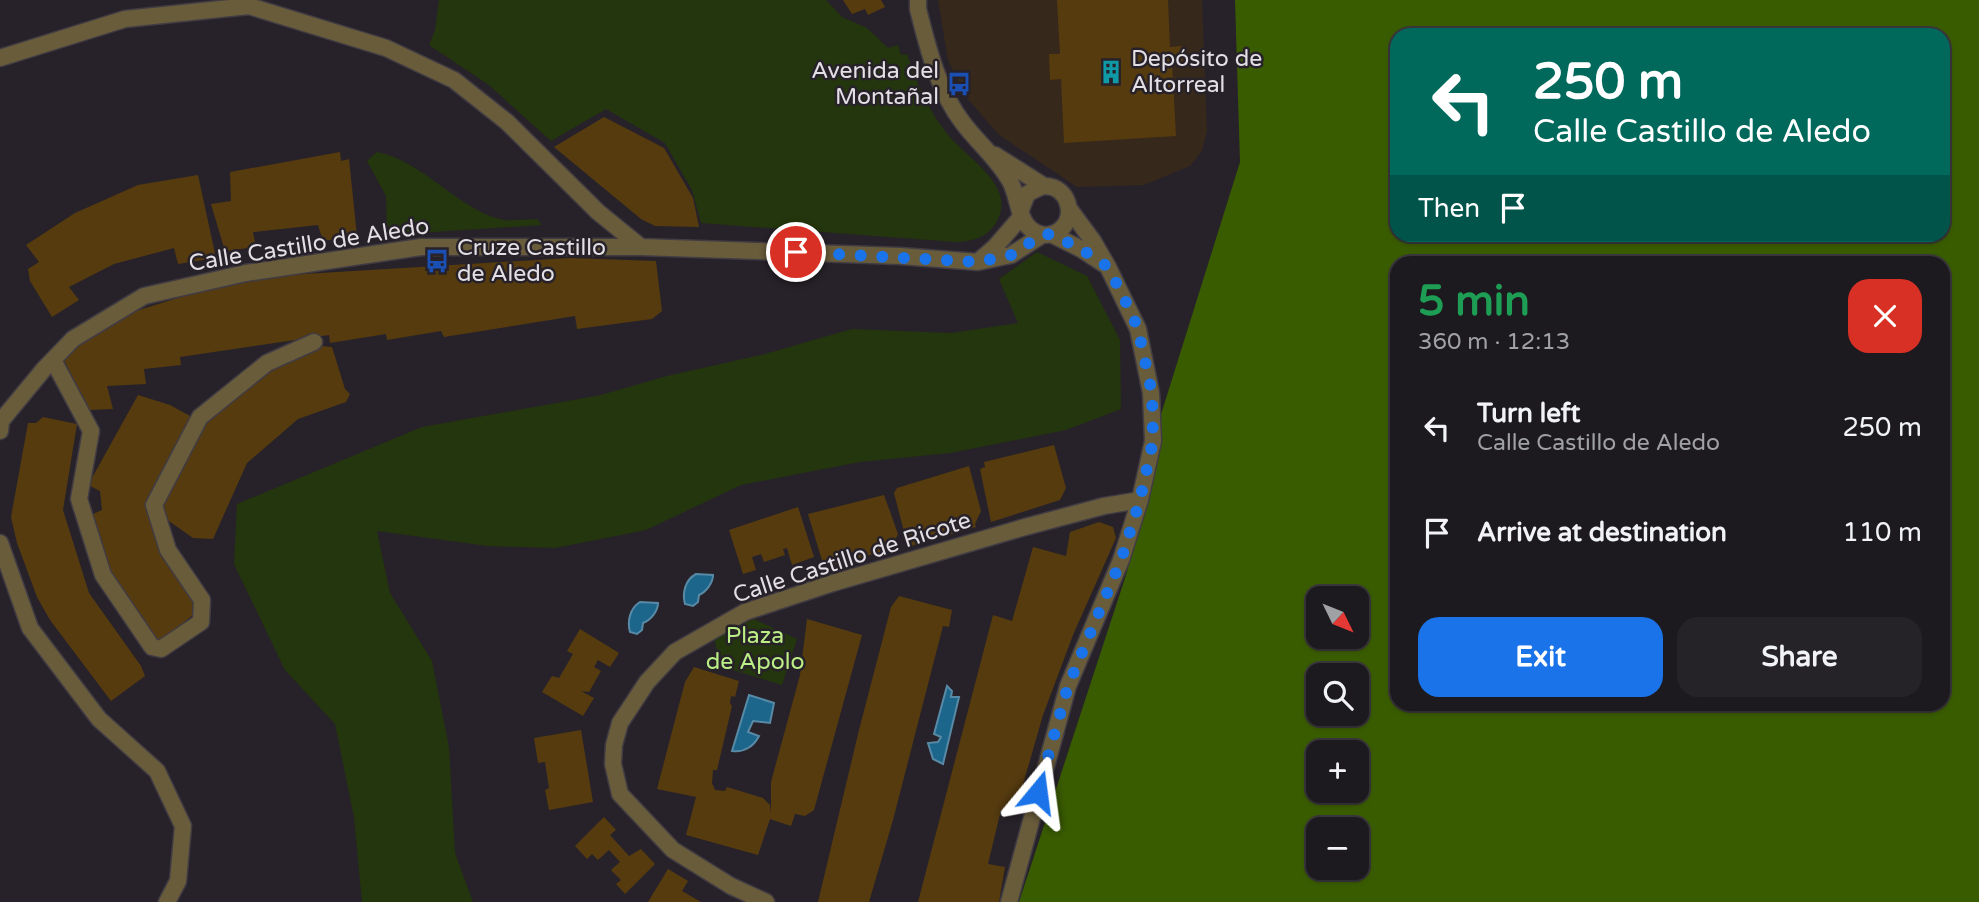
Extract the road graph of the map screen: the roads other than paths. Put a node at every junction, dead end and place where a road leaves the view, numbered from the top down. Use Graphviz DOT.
graph roads {
  1 [pos="918,0"];
  2 [pos="0,58"];
  3 [pos="990,152"];
  4 [pos="1044,186"];
  5 [pos="1070,210"];
  6 [pos="1021,214"];
  7 [pos="1047,235"];
  8 [pos="641,247"];
  9 [pos="978,262"];
  10 [pos="1108,267"];
  11 [pos="314,342"];
  12 [pos="53,360"];
  13 [pos="0,431"];
  14 [pos="1140,500"];
  15 [pos="0,543"];
  16 [pos="167,902"];
  17 [pos="766,902"];
  18 [pos="1009,902"];
  1 -- 3 [label="street"];
  2 -- 8 [label="street"];
  3 -- 4 [label="street"];
  3 -- 6 [label="street"];
  4 -- 5 [label="street"];
  4 -- 6 [label="street"];
  5 -- 7 [label="street"];
  5 -- 10 [label="street"];
  6 -- 7 [label="street"];
  6 -- 9 [label="street"];
  7 -- 9 [label="street, Calle Castillo de Aledo"];
  7 -- 10 [label="street"];
  8 -- 9 [label="street, Calle Castillo de Aledo"];
  8 -- 12 [label="street, Calle Castillo de Aledo"];
  10 -- 14 [label="street"];
  11 -- 12 [label="street"];
  12 -- 13 [label="street, Calle Castillo de Aledo"];
  14 -- 17 [label="street, Calle Castillo de Ricote"];
  14 -- 18 [label="street"];
  15 -- 16 [label="street"];
}
